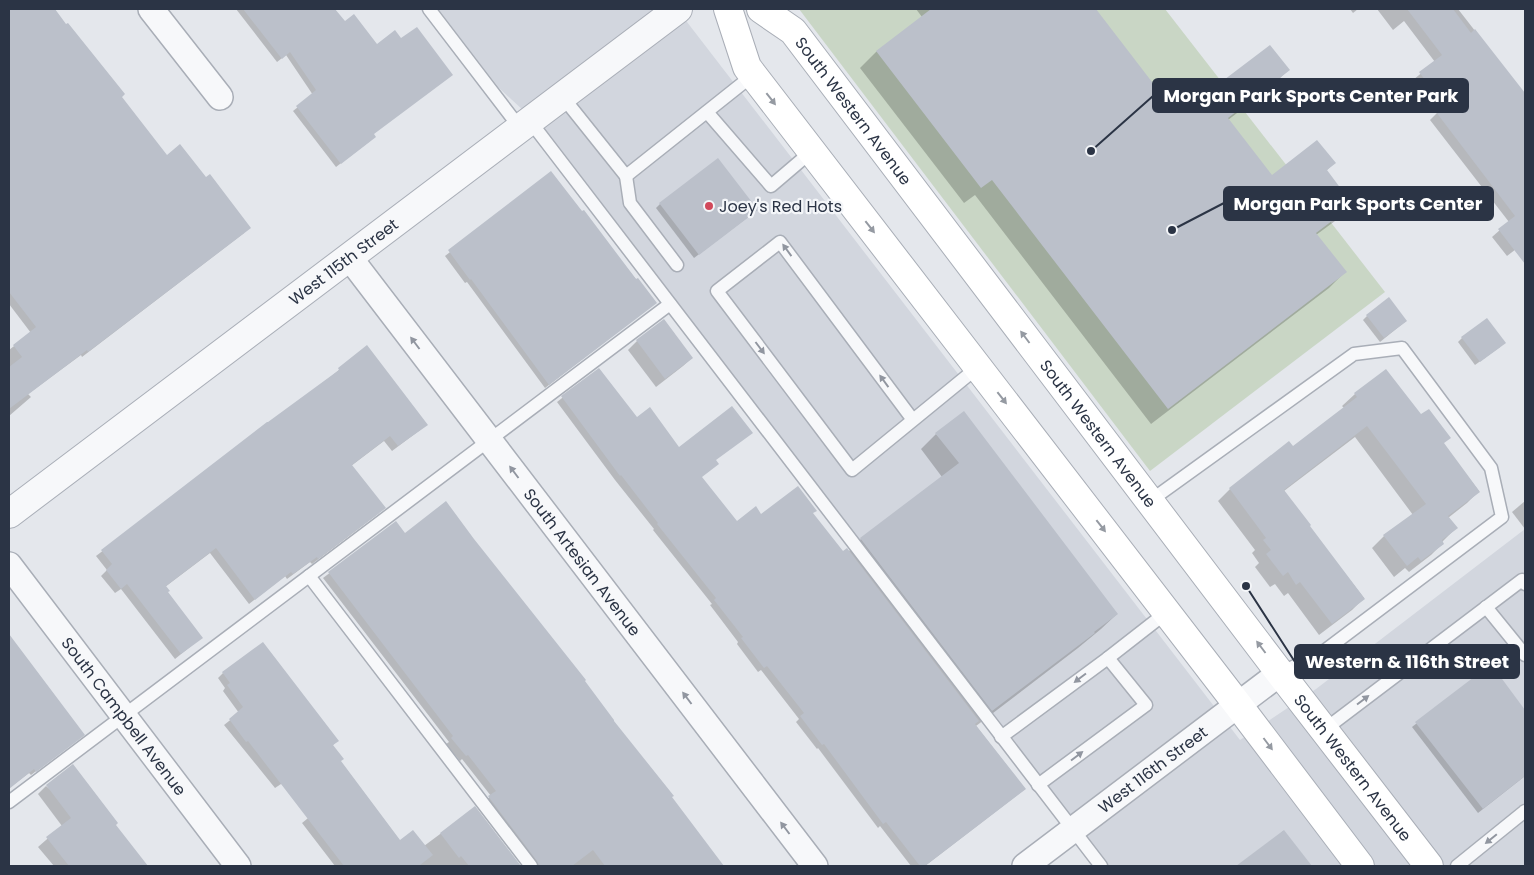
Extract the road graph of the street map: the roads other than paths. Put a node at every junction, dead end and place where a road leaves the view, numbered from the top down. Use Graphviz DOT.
graph roads {
  1 [pos="151,9"];
  2 [pos="429,9"];
  3 [pos="678,9"];
  4 [pos="728,9"];
  5 [pos="761,9"];
  6 [pos="753,76"];
  7 [pos="562,96"];
  8 [pos="220,97"];
  9 [pos="707,112"];
  10 [pos="525,124"];
  11 [pos="812,151"];
  12 [pos="626,176"];
  13 [pos="349,257"];
  14 [pos="677,265"];
  15 [pos="670,304"];
  16 [pos="978,367"];
  17 [pos="913,420"];
  18 [pos="490,440"];
  19 [pos="1150,501"];
  20 [pos="9,514"];
  21 [pos="9,565"];
  22 [pos="309,576"];
  23 [pos="1525,584"];
  24 [pos="1486,607"];
  25 [pos="1167,612"];
  26 [pos="1525,655"];
  27 [pos="1108,658"];
  28 [pos="1280,673"];
  29 [pos="1238,705"];
  30 [pos="123,715"];
  31 [pos="1324,730"];
  32 [pos="1001,737"];
  33 [pos="1038,785"];
  34 [pos="9,802"];
  35 [pos="1525,811"];
  36 [pos="1073,830"];
  37 [pos="238,866"];
  38 [pos="531,866"];
  39 [pos="815,866"];
  40 [pos="1025,866"];
  41 [pos="1101,866"];
  42 [pos="1360,866"];
  43 [pos="1429,866"];
  44 [pos="1457,866"];
  1 -- 8 [label="street"];
  2 -- 10 [label="lane"];
  3 -- 7 [label="street, West 115th Street"];
  4 -- 6 [label="main road"];
  19 -- 5 [label="main road, South Western Avenue, one-way"];
  6 -- 9 [label="lane"];
  6 -- 11 [label="main road, one-way"];
  7 -- 10 [label="street, West 115th Street"];
  7 -- 12 [label="lane"];
  9 -- 11 [label="lane"];
  9 -- 12 [label="lane"];
  10 -- 13 [label="street, West 115th Street"];
  10 -- 15 [label="lane"];
  11 -- 16 [label="main road, one-way"];
  12 -- 14 [label="lane"];
  18 -- 13 [label="street, South Artesian Avenue, one-way"];
  13 -- 20 [label="street, West 115th Street"];
  15 -- 18 [label="lane"];
  15 -- 32 [label="lane"];
  16 -- 17 [label="lane"];
  16 -- 25 [label="main road, one-way"];
  17 -- 17 [label="lane, one-way"];
  18 -- 22 [label="lane"];
  39 -- 18 [label="street, South Artesian Avenue, one-way"];
  28 -- 19 [label="main road, South Western Avenue, one-way"];
  19 -- 28 [label="lane"];
  21 -- 30 [label="street, South Campbell Avenue"];
  22 -- 30 [label="lane"];
  22 -- 38 [label="lane"];
  23 -- 24 [label="lane"];
  24 -- 26 [label="lane"];
  31 -- 24 [label="lane, one-way"];
  25 -- 27 [label="lane"];
  25 -- 29 [label="main road"];
  27 -- 32 [label="lane, one-way"];
  33 -- 27 [label="lane, one-way"];
  28 -- 29 [label="street, West 116th Street"];
  28 -- 31 [label="main road, South Western Avenue"];
  29 -- 36 [label="street, West 116th Street"];
  29 -- 42 [label="main road, one-way"];
  30 -- 34 [label="lane"];
  30 -- 37 [label="street, South Campbell Avenue"];
  31 -- 43 [label="main road, South Western Avenue"];
  32 -- 33 [label="lane"];
  33 -- 36 [label="lane"];
  35 -- 44 [label="lane, one-way"];
  36 -- 40 [label="street, West 116th Street"];
  36 -- 41 [label="lane"];
}
